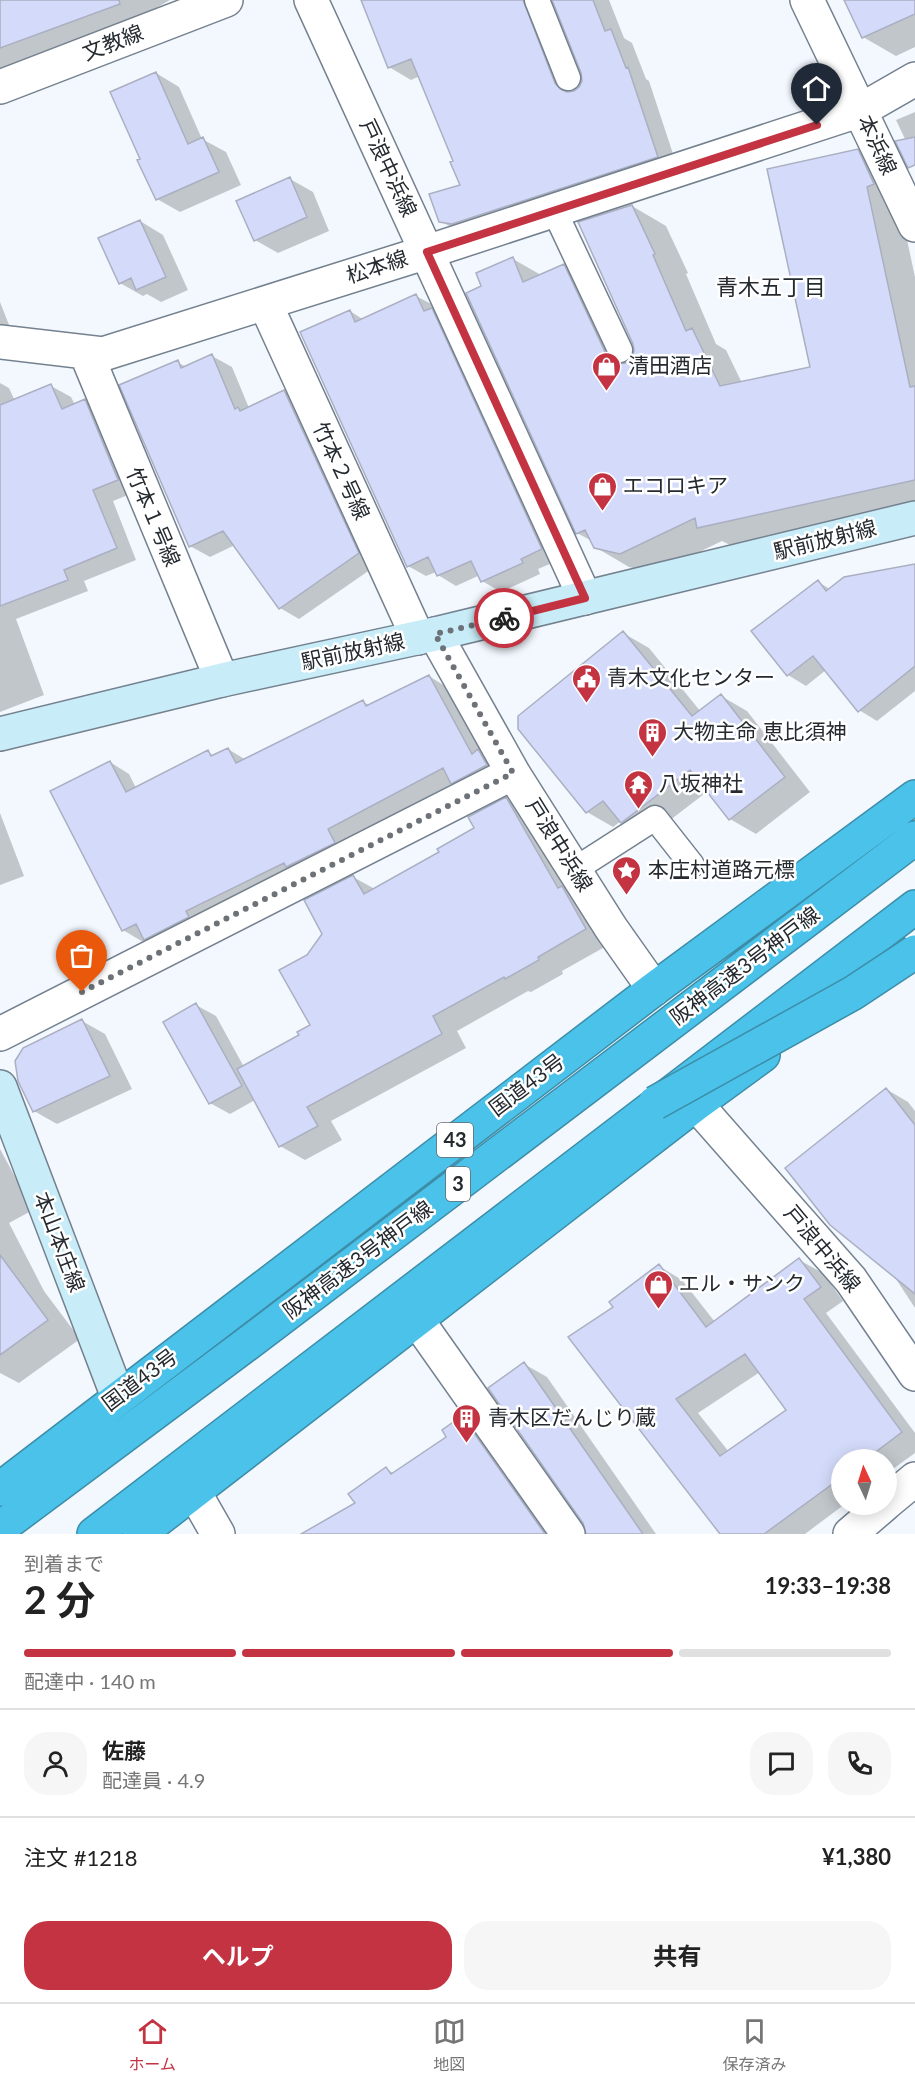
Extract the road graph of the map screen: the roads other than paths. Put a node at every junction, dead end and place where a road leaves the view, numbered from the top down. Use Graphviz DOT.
graph roads {
  1 [pos="226,0"];
  2 [pos="310,0"];
  3 [pos="537,0"];
  4 [pos="807,0"];
  5 [pos="568,78"];
  6 [pos="915,79"];
  7 [pos="0,87"];
  8 [pos="861,110"];
  9 [pos="554,210"];
  10 [pos="915,225"];
  11 [pos="427,252"];
  12 [pos="265,303"];
  13 [pos="0,342"];
  14 [pos="620,350"];
  15 [pos="86,352"];
  16 [pos="915,518"];
  17 [pos="585,598"];
  18 [pos="426,636"];
  19 [pos="222,680"];
  20 [pos="0,734"];
  21 [pos="513,773"];
  22 [pos="915,797"];
  23 [pos="915,838"];
  24 [pos="692,865"];
  25 [pos="574,870"];
  26 [pos="915,907"];
  27 [pos="915,945"];
  28 [pos="915,952"];
  29 [pos="654,989"];
  30 [pos="0,1034"];
  31 [pos="0,1087"];
  32 [pos="655,1103"];
  33 [pos="696,1104"];
  34 [pos="417,1320"];
  35 [pos="915,1374"];
  36 [pos="118,1397"];
  37 [pos="915,1479"];
  38 [pos="0,1489"];
  39 [pos="194,1492"];
  40 [pos="897,1495"];
  41 [pos="873,1515"];
  42 [pos="0,1528"];
  43 [pos="94,1534"];
  44 [pos="139,1534"];
  45 [pos="218,1534"];
  46 [pos="568,1534"];
  47 [pos="850,1534"];
  1 -- 7 [label="street, 文教線"];
  2 -- 11 [label="street, 戸浪中浜線"];
  3 -- 5 [label="lane"];
  4 -- 8 [label="street, 本浜線"];
  6 -- 8 [label="street, 松本線"];
  8 -- 9 [label="street, 松本線"];
  8 -- 10 [label="street, 本浜線"];
  9 -- 11 [label="street, 松本線"];
  9 -- 14 [label="lane"];
  11 -- 12 [label="street, 松本線"];
  11 -- 17 [label="street, 戸浪中浜線"];
  12 -- 15 [label="street, 松本線"];
  12 -- 18 [label="street, 竹本２号線"];
  13 -- 15 [label="street, 松本線"];
  15 -- 19 [label="street, 竹本１号線"];
  16 -- 17 [label="street, 駅前放射線"];
  17 -- 18 [label="street, 駅前放射線"];
  18 -- 19 [label="street, 駅前放射線"];
  18 -- 21 [label="street, 戸浪中浜線"];
  19 -- 20 [label="street, 駅前放射線"];
  21 -- 25 [label="street, 戸浪中浜線"];
  21 -- 30 [label="street"];
  22 -- 29 [label="highway, 国道43号 / 43"];
  23 -- 42 [label="highway, 阪神高速3号神戸線 / 3"];
  24 -- 25 [label="lane"];
  25 -- 29 [label="street, 戸浪中浜線"];
  26 -- 32 [label="highway, bridge"];
  27 -- 33 [label="highway"];
  28 -- 32 [label="highway, bridge"];
  29 -- 36 [label="highway, 国道43号 / 43"];
  31 -- 36 [label="street, 本山本庄線"];
  32 -- 43 [label="highway"];
  33 -- 34 [label="highway"];
  33 -- 35 [label="street, 戸浪中浜線"];
  34 -- 39 [label="highway"];
  34 -- 46 [label="street"];
  36 -- 38 [label="highway, 国道43号 / 43"];
  37 -- 40 [label="street"];
  39 -- 44 [label="highway"];
  39 -- 45 [label="street"];
  41 -- 47 [label="street"];
}
